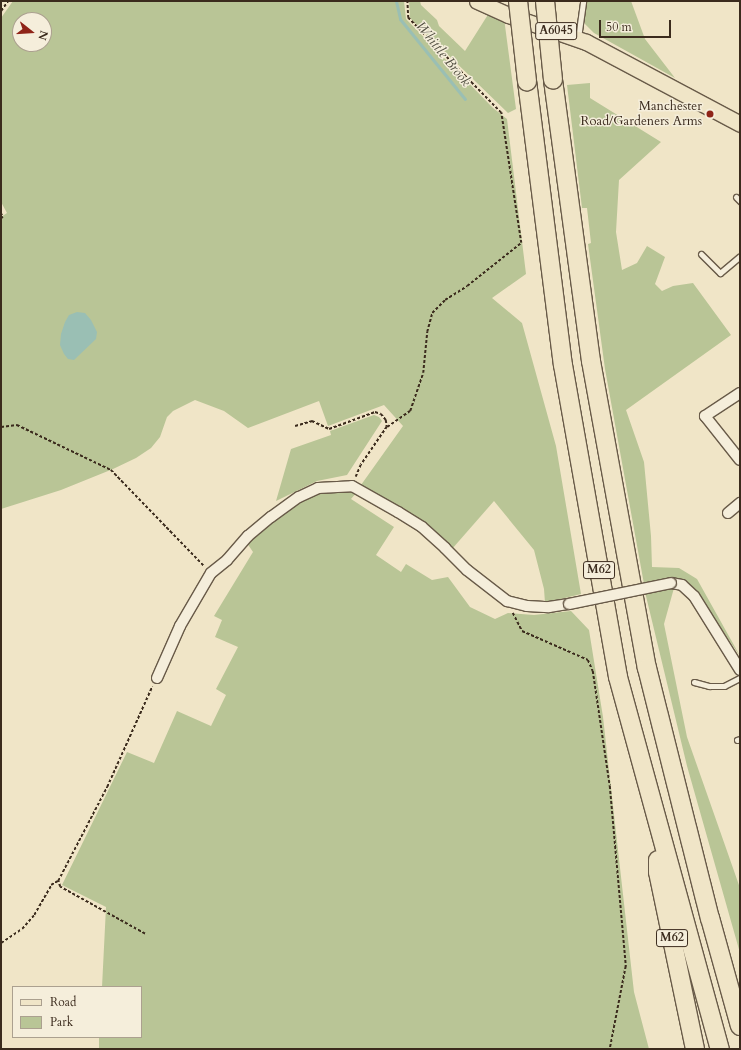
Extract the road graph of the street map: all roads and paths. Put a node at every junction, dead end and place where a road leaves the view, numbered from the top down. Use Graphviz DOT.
graph roads {
  1 [pos="8,1"];
  2 [pos="407,1"];
  3 [pos="477,1"];
  4 [pos="518,1"];
  5 [pos="545,1"];
  6 [pos="583,1"];
  7 [pos="1,11"];
  8 [pos="578,38"];
  9 [pos="740,124"];
  10 [pos="736,197"];
  11 [pos="740,202"];
  12 [pos="1,213"];
  13 [pos="2,218"];
  14 [pos="701,254"];
  15 [pos="740,256"];
  16 [pos="740,393"];
  17 [pos="295,426"];
  18 [pos="387,426"];
  19 [pos="1,427"];
  20 [pos="740,460"];
  21 [pos="352,486"];
  22 [pos="740,503"];
  23 [pos="728,513"];
  24 [pos="211,573"];
  25 [pos="507,601"];
  26 [pos="740,670"];
  27 [pos="156,678"];
  28 [pos="740,678"];
  29 [pos="694,682"];
  30 [pos="658,827"];
  31 [pos="58,881"];
  32 [pos="710,918"];
  33 [pos="145,934"];
  34 [pos="1,943"];
  35 [pos="740,988"];
  36 [pos="740,1026"];
  37 [pos="610,1049"];
  38 [pos="695,1049"];
  39 [pos="720,1049"];
  1 -- 7 [label="path"];
  2 -- 18 [label="path"];
  3 -- 8 [label="main road, A6045"];
  4 -- 30 [label="highway, M62, bridge"];
  5 -- 32 [label="highway, M62, bridge"];
  6 -- 8 [label="lane"];
  8 -- 9 [label="main road, A6045"];
  10 -- 11 [label="lane"];
  12 -- 13 [label="path"];
  14 -- 15 [label="lane"];
  16 -- 20 [label="street"];
  17 -- 18 [label="path"];
  18 -- 21 [label="path"];
  19 -- 24 [label="path"];
  21 -- 24 [label="street"];
  21 -- 25 [label="street"];
  22 -- 23 [label="street"];
  24 -- 27 [label="street"];
  25 -- 26 [label="street, bridge"];
  25 -- 37 [label="path"];
  27 -- 31 [label="path"];
  28 -- 29 [label="lane"];
  30 -- 38 [label="highway, M62"];
  30 -- 39 [label="highway, M62"];
  31 -- 33 [label="path"];
  31 -- 34 [label="path"];
  32 -- 35 [label="highway, M62"];
  32 -- 36 [label="highway, M62"];
}
